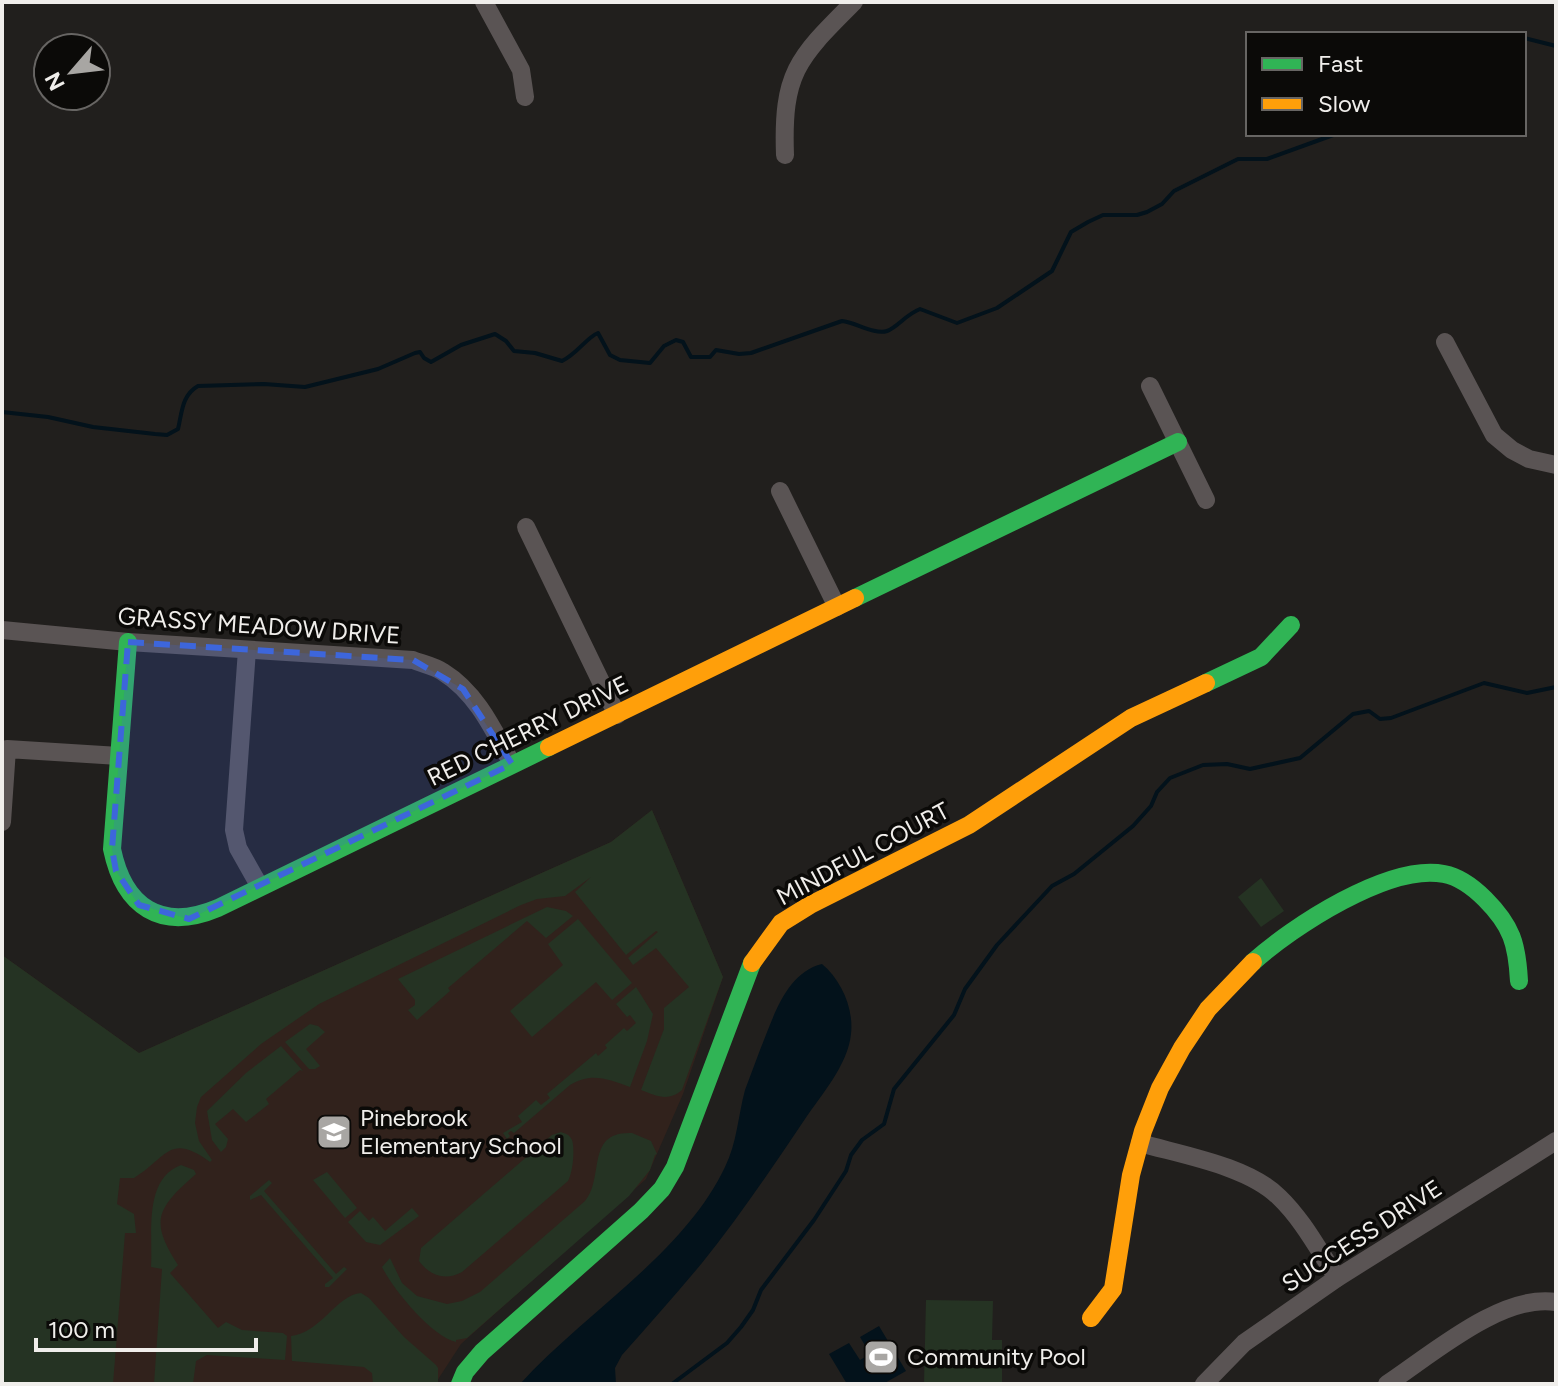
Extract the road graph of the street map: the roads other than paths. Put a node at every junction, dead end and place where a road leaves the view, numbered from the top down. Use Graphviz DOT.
graph roads {
  1 [pos="484,2"];
  2 [pos="854,2"];
  3 [pos="525,97"];
  4 [pos="785,155"];
  5 [pos="1445,342"];
  6 [pos="1150,386"];
  7 [pos="1178,442"];
  8 [pos="1556,465"];
  9 [pos="780,491"];
  10 [pos="1206,500"];
  11 [pos="526,527"];
  12 [pos="837,607"];
  13 [pos="1291,625"];
  14 [pos="2,630"];
  15 [pos="128,642"];
  16 [pos="247,650"];
  17 [pos="617,715"];
  18 [pos="119,756"];
  19 [pos="512,764"];
  20 [pos="2,822"];
  21 [pos="260,887"];
  22 [pos="1519,981"];
  23 [pos="1556,1141"];
  24 [pos="1140,1143"];
  25 [pos="1337,1278"];
  26 [pos="1556,1302"];
  27 [pos="1091,1318"];
  28 [pos="460,1384"];
  29 [pos="1204,1384"];
  30 [pos="1387,1384"];
  1 -- 3 [label="street"];
  2 -- 4 [label="street"];
  5 -- 8 [label="street"];
  6 -- 7 [label="street"];
  7 -- 10 [label="street"];
  7 -- 12 [label="street, RED CHERRY DRIVE"];
  9 -- 12 [label="street"];
  11 -- 17 [label="street"];
  12 -- 17 [label="street, RED CHERRY DRIVE"];
  13 -- 28 [label="street, MINDFUL COURT"];
  14 -- 15 [label="street, GRASSY MEADOW DRIVE"];
  15 -- 16 [label="street, GRASSY MEADOW DRIVE"];
  15 -- 18 [label="street, RED CHERRY DRIVE"];
  16 -- 19 [label="street, GRASSY MEADOW DRIVE"];
  16 -- 21 [label="street"];
  17 -- 19 [label="street, RED CHERRY DRIVE"];
  18 -- 20 [label="street"];
  18 -- 21 [label="street, RED CHERRY DRIVE"];
  19 -- 21 [label="street, RED CHERRY DRIVE"];
  22 -- 24 [label="street"];
  23 -- 25 [label="street, SUCCESS DRIVE"];
  24 -- 25 [label="street"];
  24 -- 27 [label="street"];
  25 -- 29 [label="street, SUCCESS DRIVE"];
  26 -- 30 [label="street"];
}
